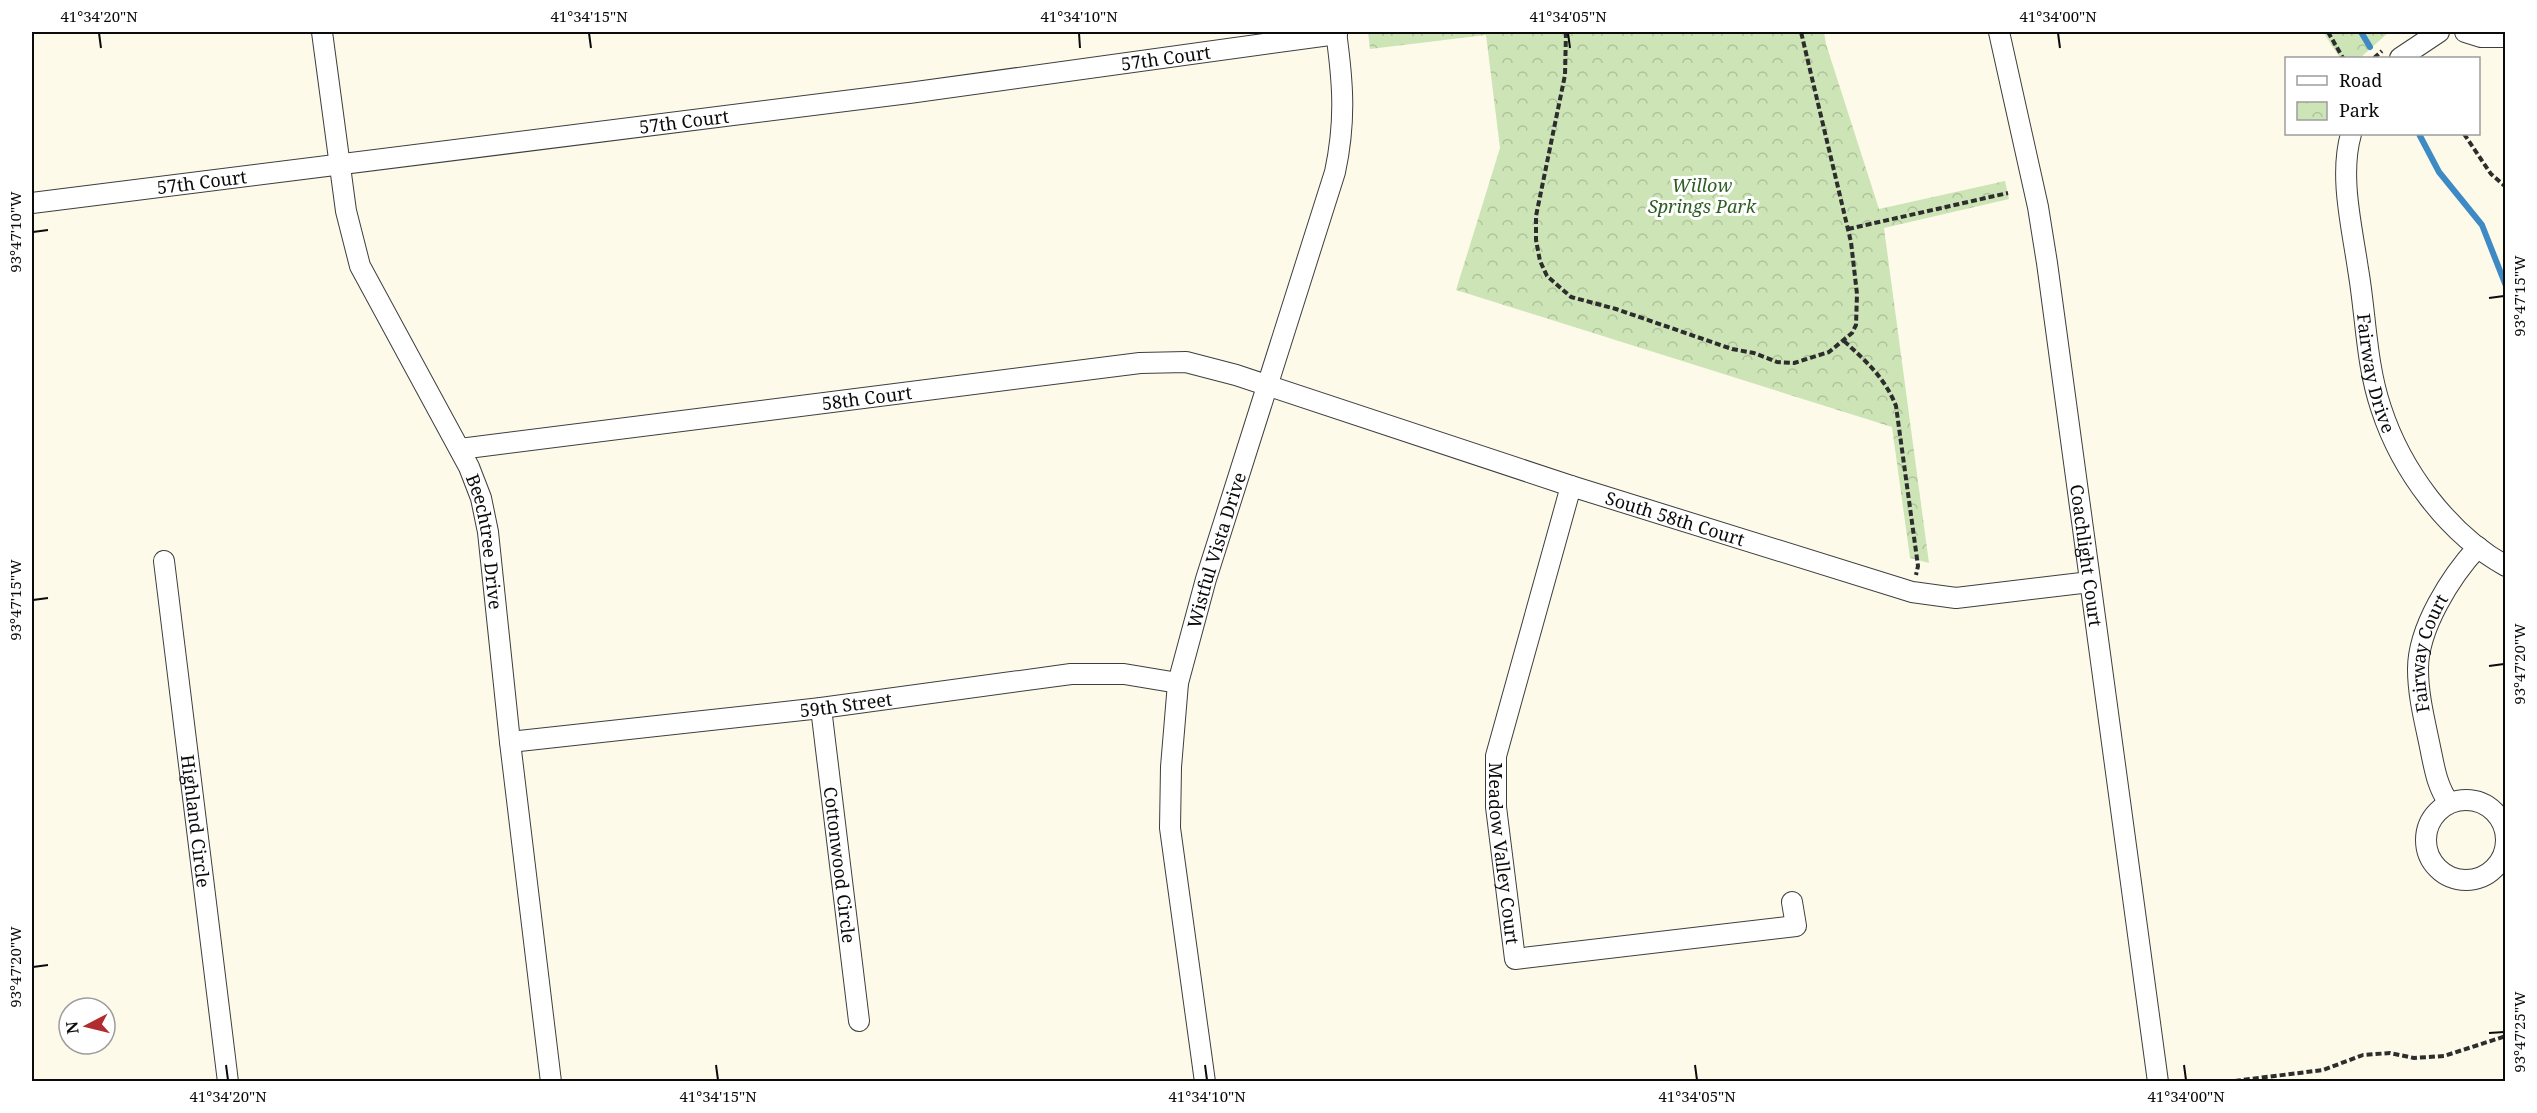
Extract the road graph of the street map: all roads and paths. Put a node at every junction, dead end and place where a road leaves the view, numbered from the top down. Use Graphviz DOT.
graph roads {
  1 [pos="322,32"];
  2 [pos="1566,32"];
  3 [pos="1801,32"];
  4 [pos="1999,32"];
  5 [pos="2328,32"];
  6 [pos="2439,32"];
  7 [pos="2465,32"];
  8 [pos="1336,33"];
  9 [pos="2503,38"];
  10 [pos="2342,57"];
  11 [pos="2402,57"];
  12 [pos="2351,135"];
  13 [pos="2465,135"];
  14 [pos="340,164"];
  15 [pos="2505,187"];
  16 [pos="2008,193"];
  17 [pos="32,203"];
  18 [pos="1848,229"];
  19 [pos="1845,342"];
  20 [pos="1269,386"];
  21 [pos="460,449"];
  22 [pos="1571,486"];
  23 [pos="2478,547"];
  24 [pos="164,561"];
  25 [pos="2505,566"];
  26 [pos="2090,582"];
  27 [pos="1911,592"];
  28 [pos="1178,683"];
  29 [pos="821,708"];
  30 [pos="510,742"];
  31 [pos="2449,803"];
  32 [pos="1792,902"];
  33 [pos="859,1020"];
  34 [pos="2505,1036"];
  35 [pos="228,1082"];
  36 [pos="551,1082"];
  37 [pos="1205,1082"];
  38 [pos="2158,1082"];
  39 [pos="2226,1082"];
  1 -- 14 [label="street, Beechtree Drive"];
  2 -- 19 [label="path"];
  3 -- 18 [label="path"];
  4 -- 26 [label="street, Coachlight Court"];
  5 -- 10 [label="path"];
  6 -- 11 [label="street"];
  7 -- 9 [label="street"];
  8 -- 14 [label="street, 57th Court"];
  8 -- 20 [label="street, Wistful Vista Drive"];
  12 -- 23 [label="street, Fairway Drive"];
  13 -- 15 [label="path"];
  14 -- 17 [label="street, 57th Court"];
  14 -- 21 [label="street, Beechtree Drive"];
  16 -- 18 [label="path"];
  18 -- 19 [label="path"];
  19 -- 27 [label="path"];
  20 -- 21 [label="street, 58th Court"];
  20 -- 22 [label="street, South 58th Court"];
  20 -- 28 [label="street, Wistful Vista Drive"];
  21 -- 30 [label="street, Beechtree Drive"];
  22 -- 27 [label="street, South 58th Court"];
  22 -- 32 [label="street, Meadow Valley Court"];
  23 -- 25 [label="street, Fairway Drive"];
  23 -- 31 [label="street, Fairway Court"];
  24 -- 35 [label="street, Highland Circle"];
  26 -- 27 [label="street, South 58th Court"];
  26 -- 38 [label="street, Coachlight Court"];
  28 -- 29 [label="street, 59th Street"];
  28 -- 37 [label="street, Wistful Vista Drive"];
  29 -- 30 [label="street, 59th Street"];
  29 -- 33 [label="street, Cottonwood Circle"];
  30 -- 36 [label="street, Beechtree Drive"];
  31 -- 31 [label="street"];
  34 -- 39 [label="path"];
}
